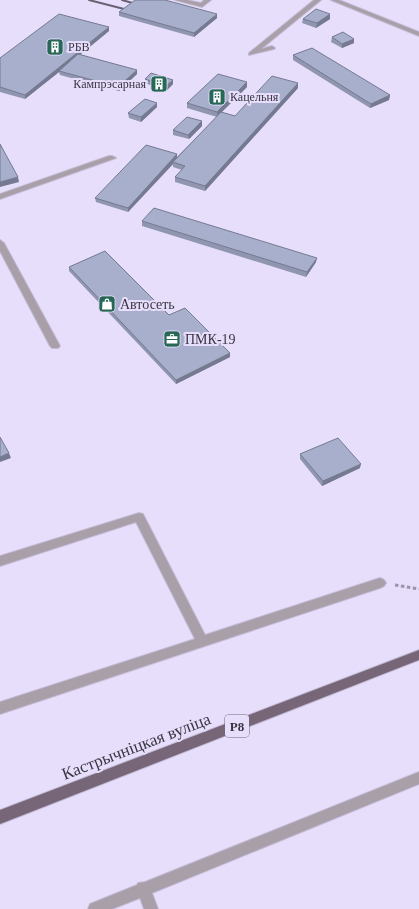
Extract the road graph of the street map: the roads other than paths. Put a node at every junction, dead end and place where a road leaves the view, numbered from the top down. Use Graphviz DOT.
graph roads {
  1 [pos="178,0"];
  2 [pos="208,0"];
  3 [pos="318,0"];
  4 [pos="334,0"];
  5 [pos="419,34"];
  6 [pos="272,48"];
  7 [pos="112,158"];
  8 [pos="0,197"];
  9 [pos="0,243"];
  10 [pos="55,346"];
  11 [pos="0,561"];
  12 [pos="380,583"];
  13 [pos="202,641"];
  14 [pos="419,655"];
  15 [pos="0,708"];
  16 [pos="419,778"];
  17 [pos="0,817"];
  18 [pos="143,888"];
  19 [pos="94,909"];
  20 [pos="151,909"];
  1 -- 2 [label="street"];
  3 -- 6 [label="street"];
  4 -- 5 [label="street"];
  7 -- 8 [label="street"];
  9 -- 10 [label="street"];
  11 -- 13 [label="street"];
  12 -- 13 [label="street"];
  13 -- 15 [label="street"];
  14 -- 17 [label="main road, Кастрычніцкая вуліца / Р8"];
  16 -- 18 [label="street"];
  18 -- 19 [label="street"];
  18 -- 20 [label="street"];
}
